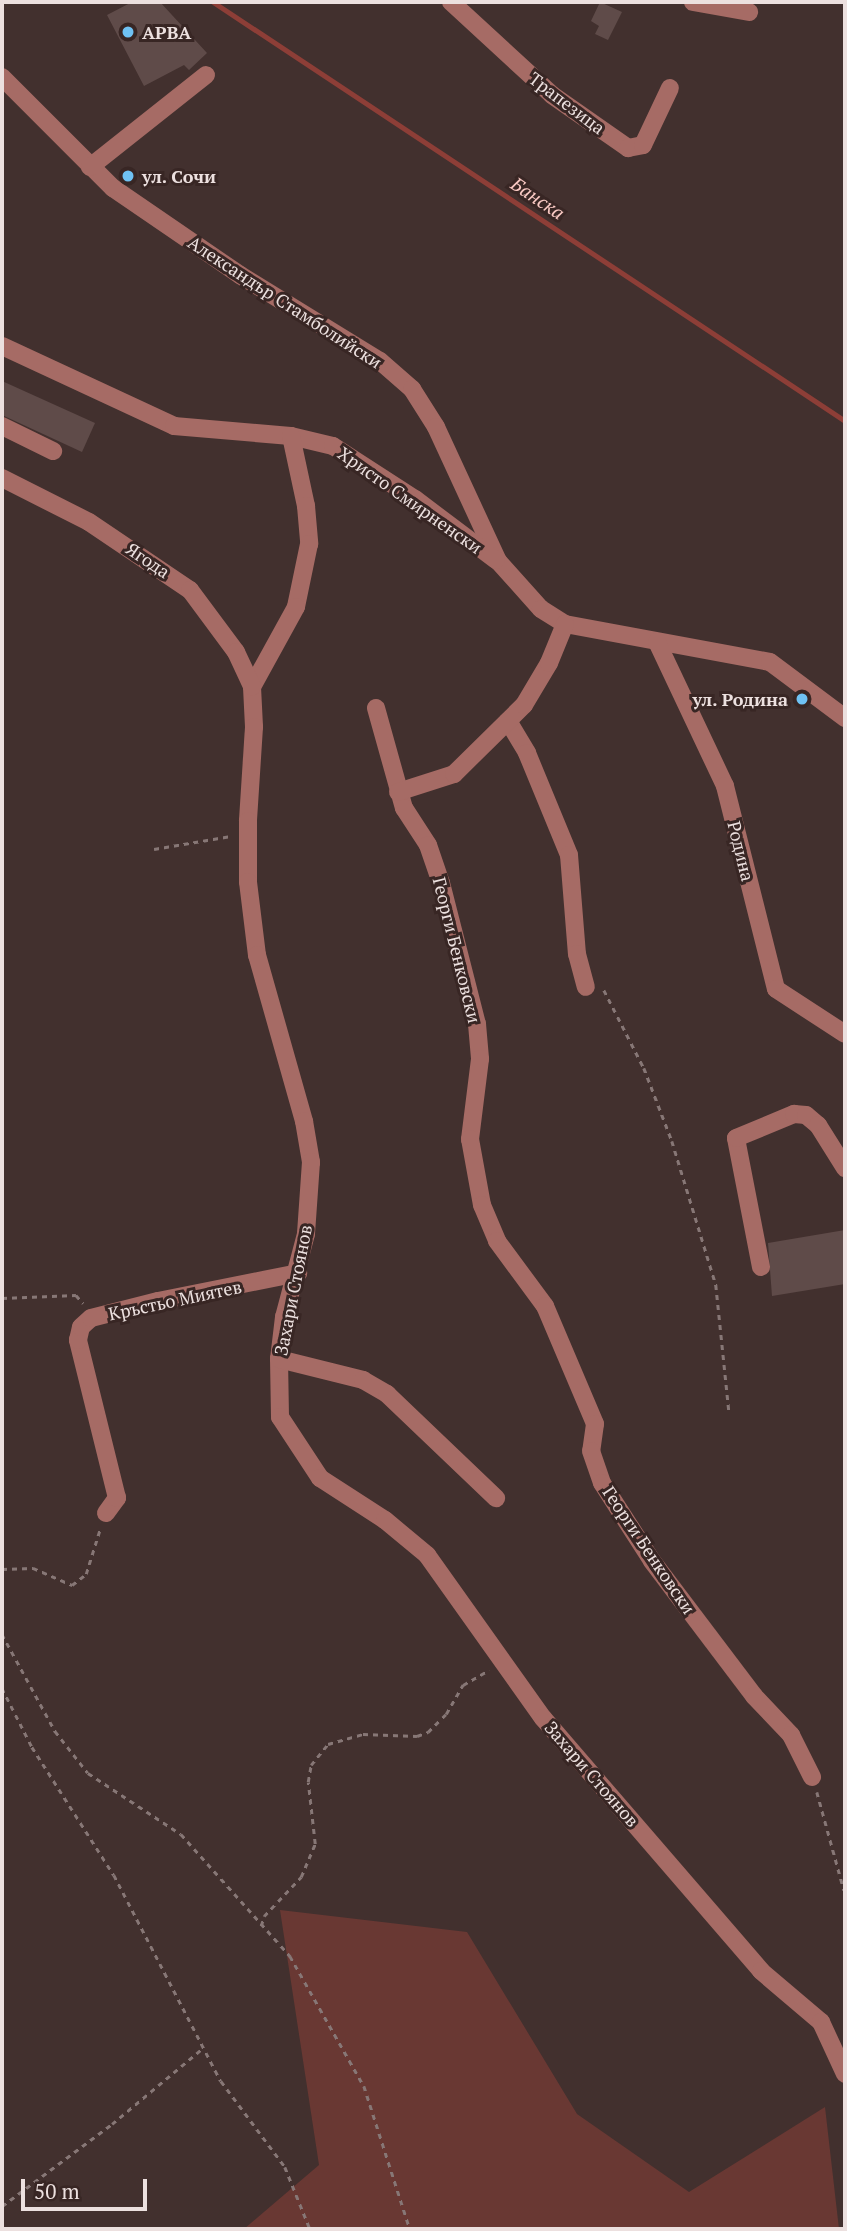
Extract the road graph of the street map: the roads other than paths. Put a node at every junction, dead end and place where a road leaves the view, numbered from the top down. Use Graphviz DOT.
graph roads {
  1 [pos="451,2"];
  2 [pos="693,2"];
  3 [pos="749,12"];
  4 [pos="206,75"];
  5 [pos="2,77"];
  6 [pos="670,88"];
  7 [pos="90,167"];
  8 [pos="2,346"];
  9 [pos="2,426"];
  10 [pos="291,436"];
  11 [pos="52,452"];
  12 [pos="2,478"];
  13 [pos="498,561"];
  14 [pos="565,624"];
  15 [pos="657,642"];
  16 [pos="252,687"];
  17 [pos="376,708"];
  18 [pos="845,718"];
  19 [pos="508,721"];
  20 [pos="398,792"];
  21 [pos="586,986"];
  22 [pos="845,1034"];
  23 [pos="845,1168"];
  24 [pos="761,1267"];
  25 [pos="298,1273"];
  26 [pos="279,1359"];
  27 [pos="496,1497"];
  28 [pos="106,1513"];
  29 [pos="812,1777"];
  30 [pos="845,2074"];
  1 -- 6 [label="street, Трапезица"];
  2 -- 3 [label="street"];
  4 -- 7 [label="street"];
  5 -- 7 [label="street, Александър Стамболийски"];
  7 -- 13 [label="street, Александър Стамболийски"];
  8 -- 10 [label="street, Христо Смирненски"];
  9 -- 11 [label="street"];
  10 -- 13 [label="street, Христо Смирненски"];
  10 -- 16 [label="street"];
  12 -- 16 [label="street, Ягода"];
  13 -- 14 [label="street, Александър Стамболийски"];
  14 -- 15 [label="street, Александър Стамболийски"];
  14 -- 19 [label="street"];
  15 -- 18 [label="street, Александър Стамболийски"];
  15 -- 22 [label="street, Родина"];
  16 -- 25 [label="street, Захари Стоянов"];
  17 -- 20 [label="street, Георги Бенковски"];
  19 -- 20 [label="street"];
  19 -- 21 [label="street"];
  20 -- 29 [label="street, Георги Бенковски"];
  23 -- 24 [label="street"];
  25 -- 26 [label="street, Захари Стоянов"];
  25 -- 28 [label="street, Кръстьо Миятев"];
  26 -- 27 [label="street"];
  26 -- 30 [label="street, Захари Стоянов"];
}
